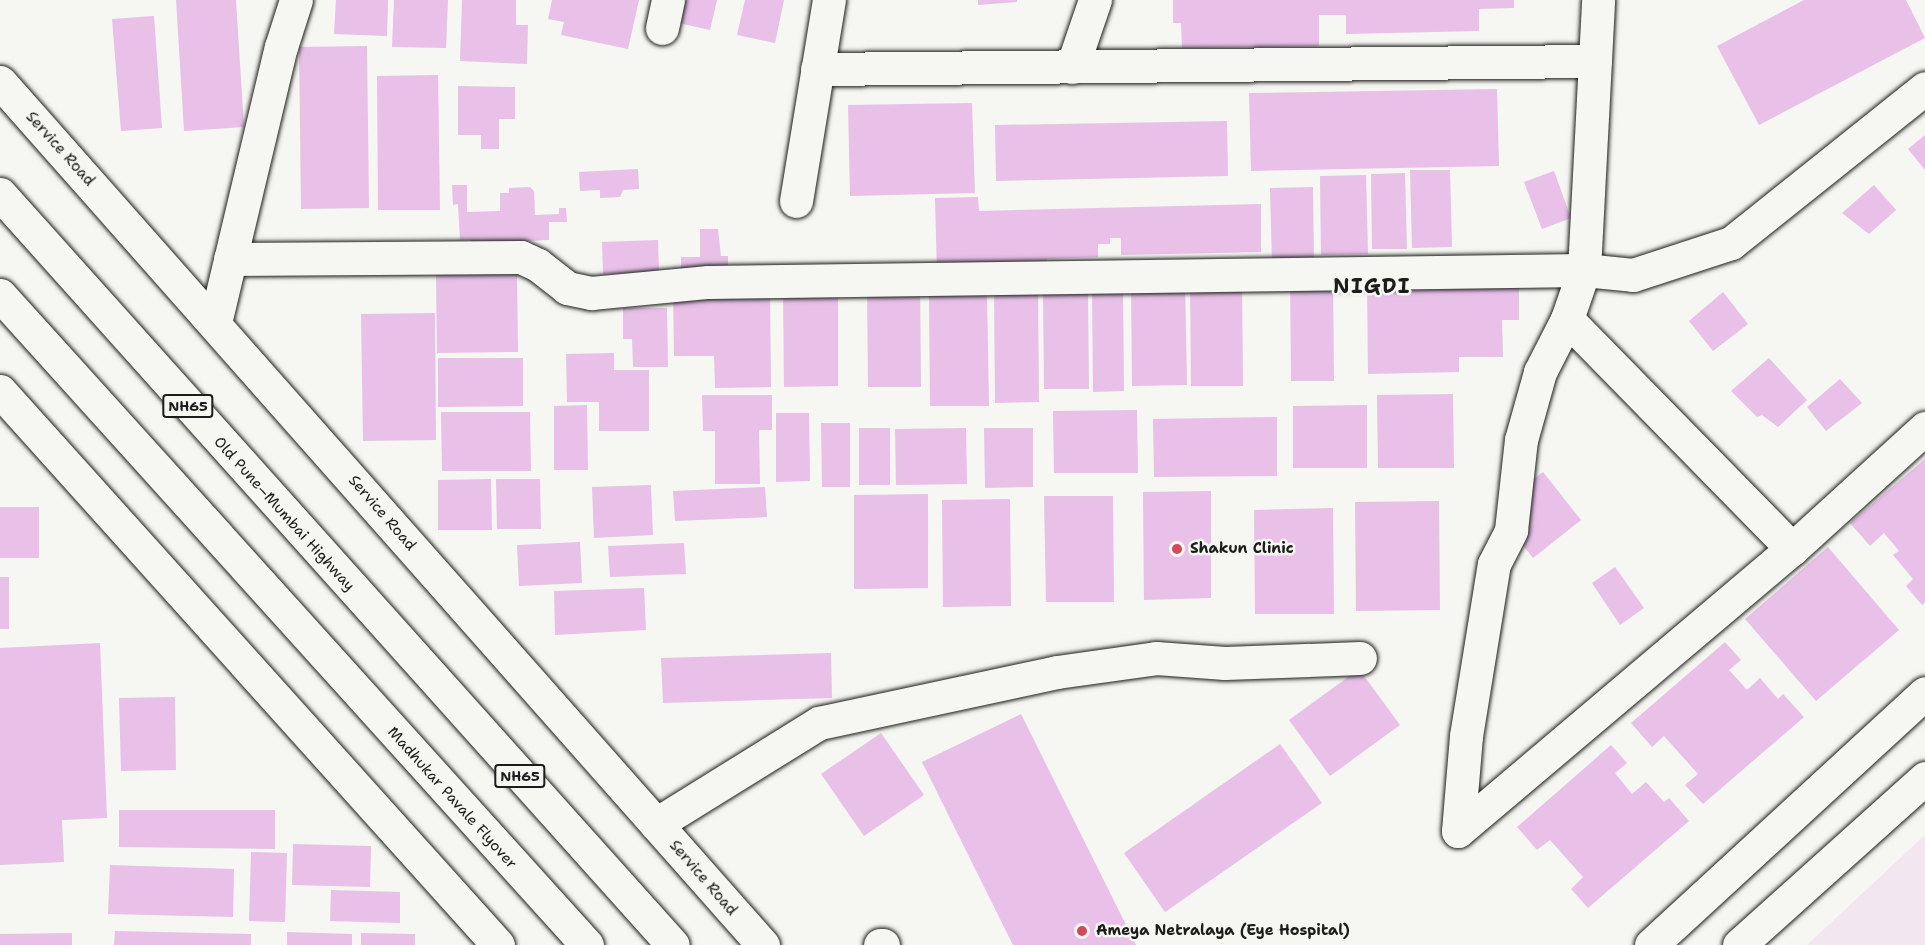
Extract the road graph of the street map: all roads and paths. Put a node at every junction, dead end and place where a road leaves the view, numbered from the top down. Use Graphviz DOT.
graph roads {
  1 [pos="296,0"];
  2 [pos="829,0"];
  3 [pos="1095,0"];
  4 [pos="1598,0"];
  5 [pos="1595,61"];
  6 [pos="1072,66"];
  7 [pos="817,69"];
  8 [pos="0,82"];
  9 [pos="1925,88"];
  10 [pos="3,194"];
  11 [pos="796,201"];
  12 [pos="230,259"];
  13 [pos="1584,270"];
  14 [pos="0,296"];
  15 [pos="1567,319"];
  16 [pos="215,323"];
  17 [pos="0,391"];
  18 [pos="1925,428"];
  19 [pos="1792,549"];
  20 [pos="1360,658"];
  21 [pos="1925,693"];
  22 [pos="1925,778"];
  23 [pos="656,824"];
  24 [pos="498,945"];
  25 [pos="587,945"];
  26 [pos="672,945"];
  27 [pos="763,945"];
  28 [pos="1652,945"];
  29 [pos="1739,945"];
  1 -- 12 [label="main road"];
  2 -- 7 [label="main road"];
  3 -- 6 [label="main road"];
  4 -- 5 [label="main road"];
  5 -- 6 [label="main road"];
  5 -- 13 [label="main road"];
  6 -- 7 [label="main road"];
  7 -- 11 [label="main road"];
  8 -- 16 [label="main road, Service Road"];
  9 -- 13 [label="main road"];
  10 -- 26 [label="main road, Old Pune–Mumbai Highway / NH65"];
  12 -- 13 [label="main road"];
  12 -- 16 [label="main road"];
  13 -- 15 [label="main road"];
  14 -- 25 [label="main road, Madhukar Pavale Flyover"];
  15 -- 19 [label="main road"];
  15 -- 19 [label="main road"];
  16 -- 23 [label="main road, Service Road"];
  17 -- 24 [label="main road"];
  18 -- 19 [label="main road"];
  20 -- 23 [label="main road"];
  21 -- 28 [label="main road"];
  22 -- 29 [label="main road"];
  23 -- 27 [label="main road, Service Road"];
}
